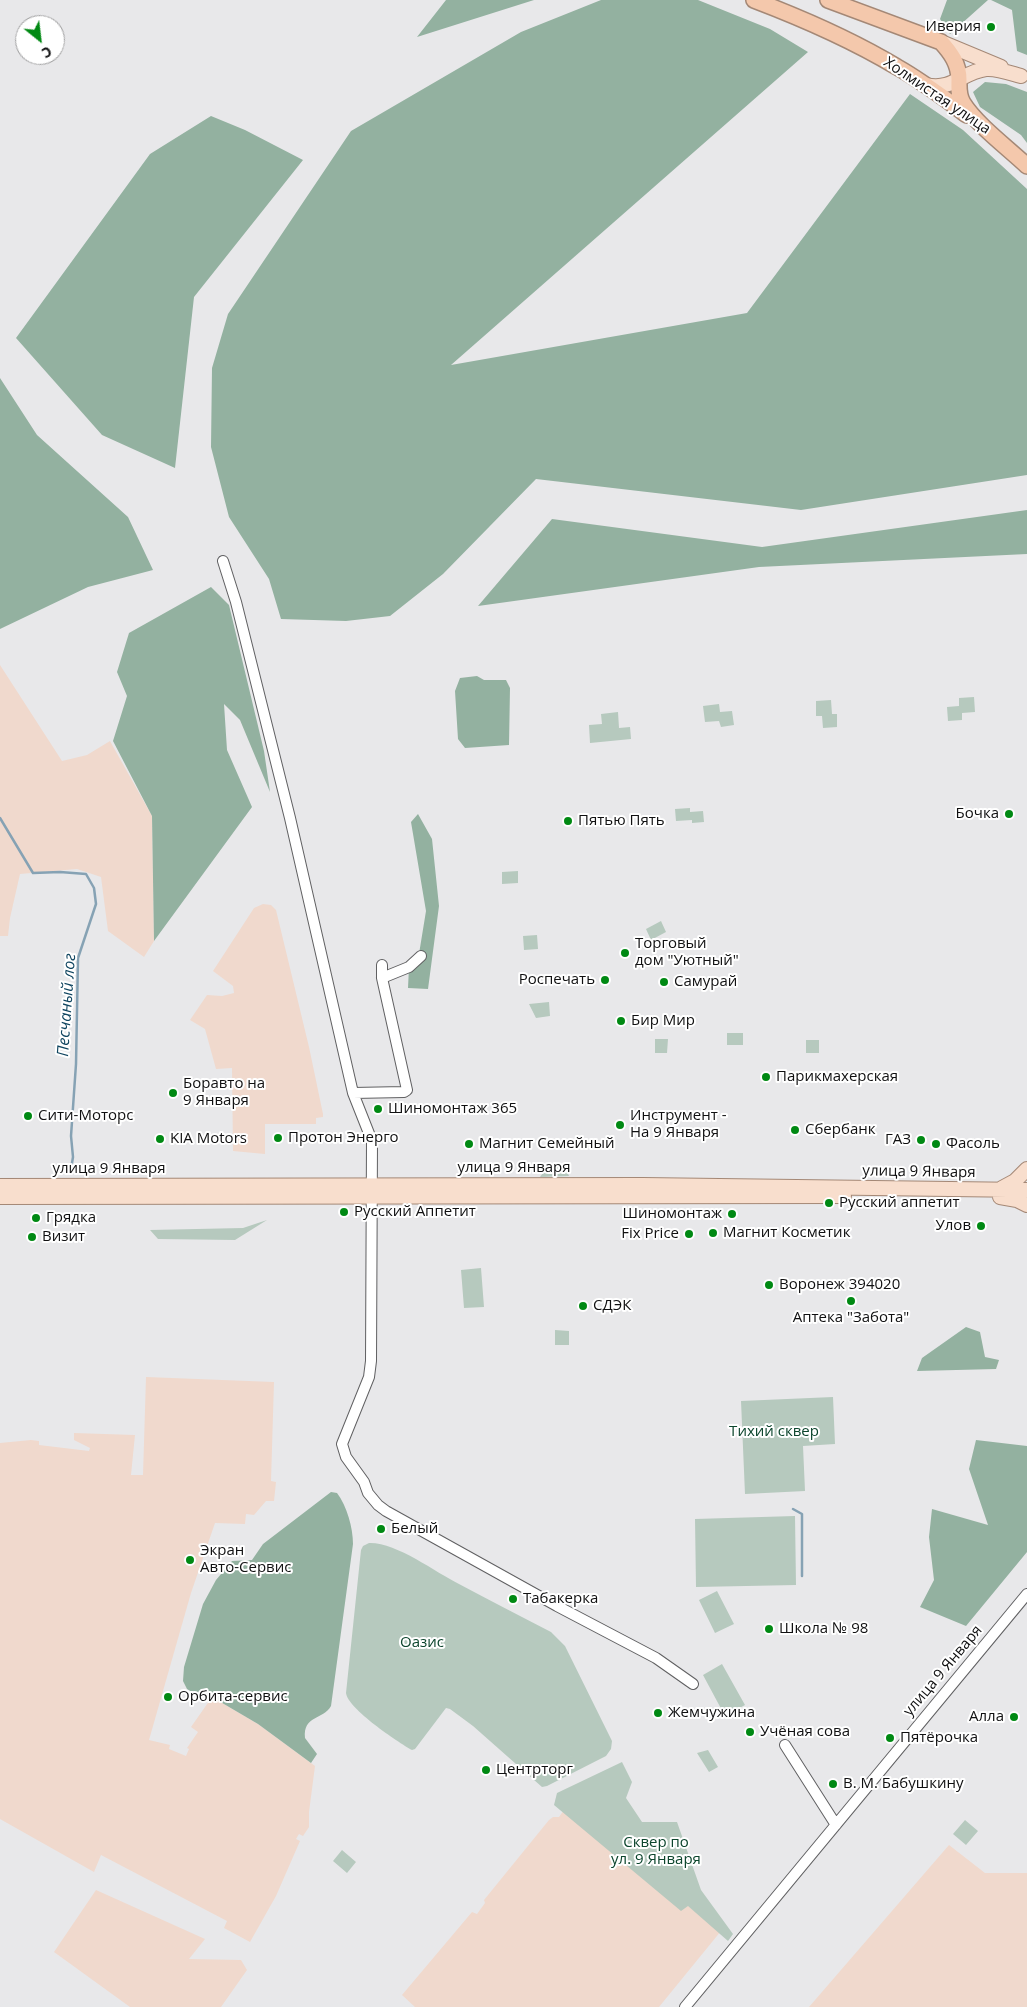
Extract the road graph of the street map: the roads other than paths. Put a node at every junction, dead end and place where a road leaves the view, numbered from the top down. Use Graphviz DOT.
graph roads {
  1 [pos="754,0"];
  2 [pos="828,0"];
  3 [pos="941,42"];
  4 [pos="1024,77"];
  5 [pos="959,79"];
  6 [pos="926,85"];
  7 [pos="994,135"];
  8 [pos="1027,166"];
  9 [pos="224,561"];
  10 [pos="421,956"];
  11 [pos="382,965"];
  12 [pos="382,978"];
  13 [pos="353,1093"];
  14 [pos="1027,1169"];
  15 [pos="0,1186"];
  16 [pos="373,1190"];
  17 [pos="1027,1190"];
  18 [pos="282,1191"];
  19 [pos="1001,1192"];
  20 [pos="0,1197"];
  21 [pos="1027,1198"];
  22 [pos="1027,1205"];
  23 [pos="1027,1594"];
  24 [pos="693,1684"];
  25 [pos="785,1745"];
  26 [pos="836,1825"];
  27 [pos="685,2007"];
  1 -- 6 [label="highway, Холмистая улица"];
  2 -- 3 [label="highway"];
  3 -- 4 [label="main road"];
  3 -- 5 [label="highway, Холмистая улица"];
  4 -- 5 [label="main road"];
  5 -- 6 [label="main road"];
  5 -- 7 [label="highway, Холмистая улица"];
  6 -- 7 [label="highway, Холмистая улица"];
  7 -- 8 [label="highway"];
  9 -- 13 [label="street"];
  10 -- 12 [label="street"];
  11 -- 12 [label="street"];
  12 -- 13 [label="street"];
  13 -- 16 [label="street"];
  14 -- 19 [label="main road"];
  15 -- 18 [label="main road, улица 9 Января"];
  16 -- 18 [label="main road, улица 9 Января"];
  16 -- 19 [label="main road, улица 9 Января"];
  16 -- 24 [label="street"];
  17 -- 19 [label="main road, улица 9 Января"];
  18 -- 20 [label="main road, улица 9 Января"];
  19 -- 21 [label="main road, улица 9 Января"];
  19 -- 22 [label="main road"];
  23 -- 26 [label="street, улица 9 Января"];
  25 -- 26 [label="street"];
  26 -- 27 [label="street, улица 9 Января"];
}
